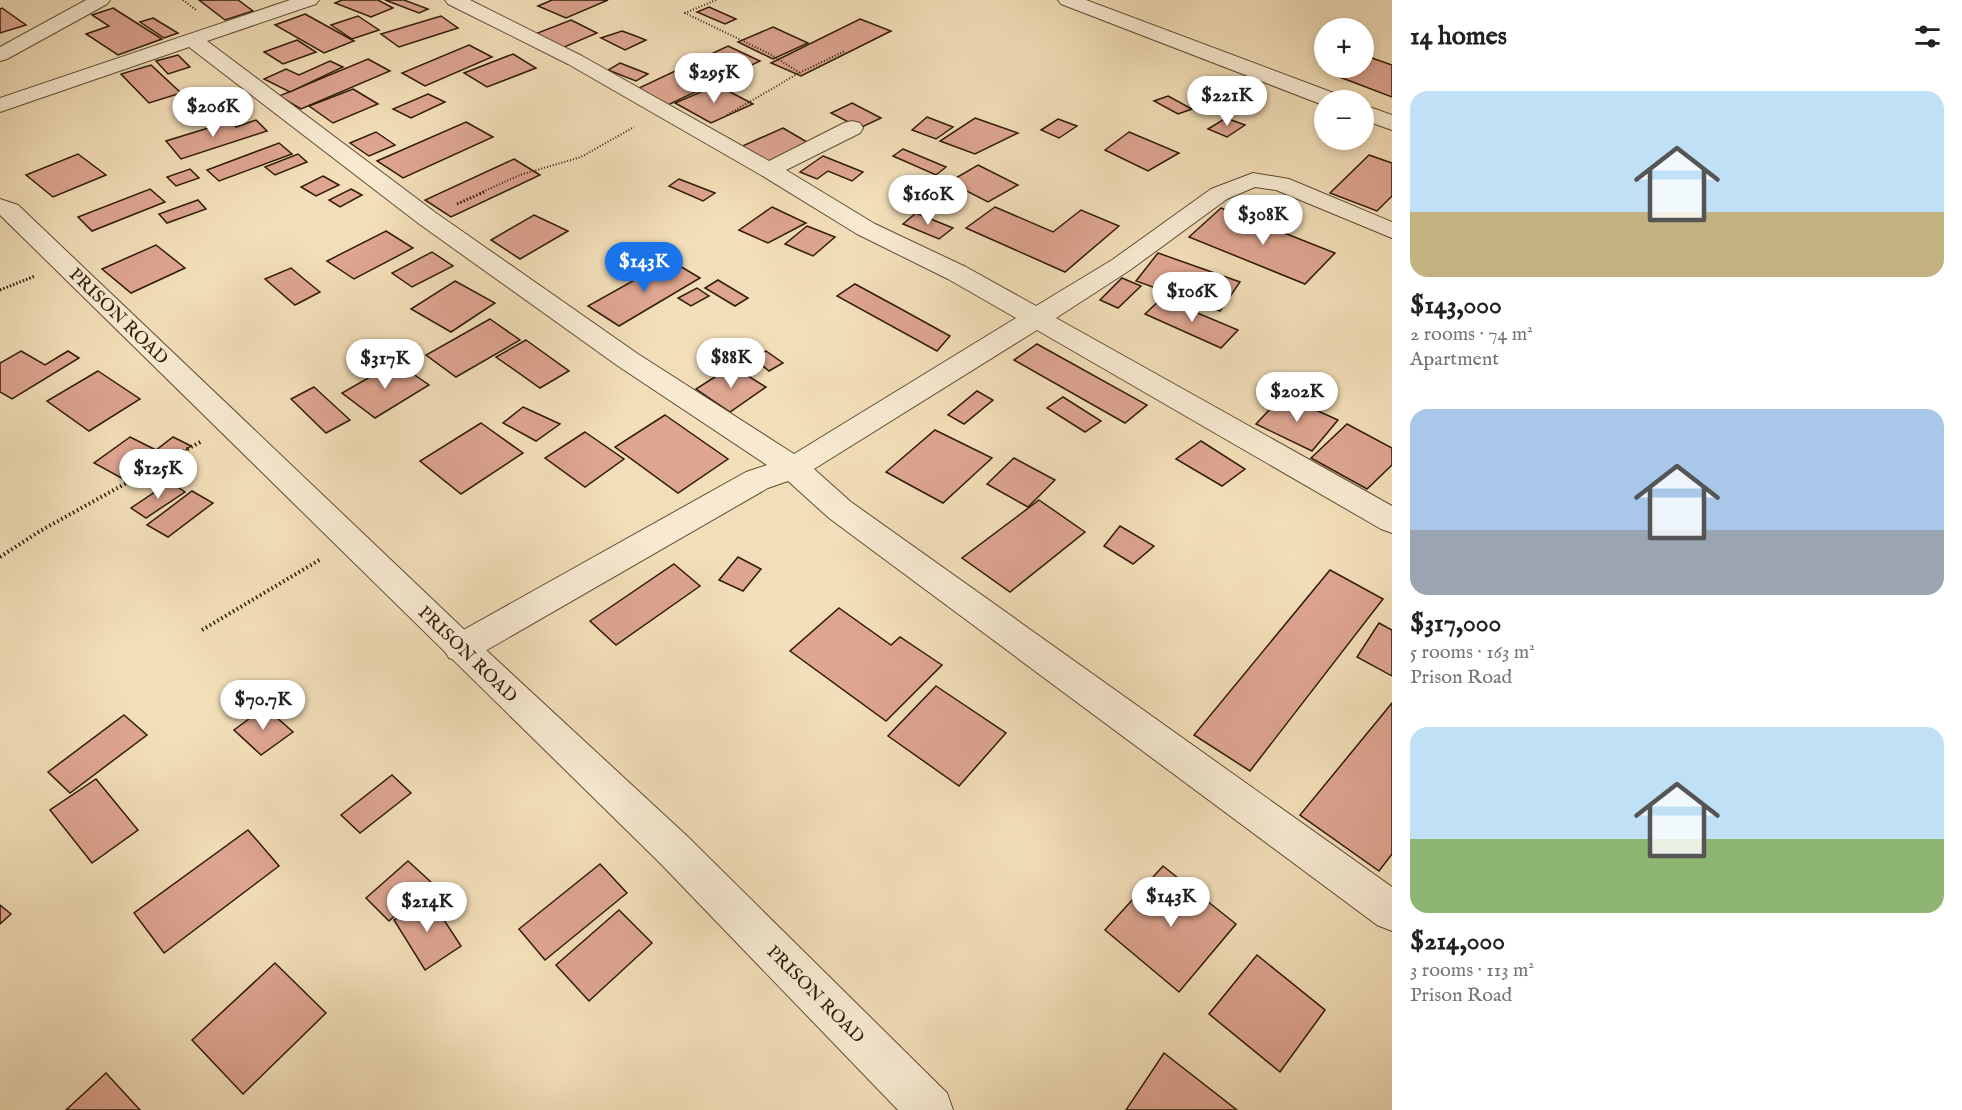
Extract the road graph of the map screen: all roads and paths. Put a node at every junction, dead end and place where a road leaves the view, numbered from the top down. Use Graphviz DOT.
graph roads {
  1 [pos="100,0"];
  2 [pos="309,0"];
  3 [pos="455,0"];
  4 [pos="716,0"];
  5 [pos="1068,0"];
  6 [pos="191,39"];
  7 [pos="844,51"];
  8 [pos="0,55"];
  9 [pos="800,73"];
  10 [pos="1314,94"];
  11 [pos="0,105"];
  12 [pos="667,113"];
  13 [pos="1374,116"];
  14 [pos="1392,123"];
  15 [pos="852,128"];
  16 [pos="697,130"];
  17 [pos="769,170"];
  18 [pos="0,206"];
  19 [pos="427,218"];
  20 [pos="1392,231"];
  21 [pos="1036,317"];
  22 [pos="231,425"];
  23 [pos="793,468"];
  24 [pos="1392,521"];
  25 [pos="352,541"];
  26 [pos="0,556"];
  27 [pos="202,630"];
  28 [pos="461,648"];
  29 [pos="1392,911"];
  30 [pos="930,1110"];
  1 -- 8 [label="street"];
  2 -- 6 [label="street"];
  3 -- 12 [label="street"];
  4 -- 9 [label="path"];
  5 -- 10 [label="street"];
  6 -- 11 [label="street"];
  6 -- 19 [label="street"];
  7 -- 9 [label="path"];
  9 -- 16 [label="path"];
  12 -- 16 [label="street"];
  12 -- 19 [label="path"];
  13 -- 14 [label="street"];
  15 -- 17 [label="street"];
  16 -- 17 [label="street"];
  17 -- 21 [label="street"];
  18 -- 22 [label="street, PRISON ROAD"];
  19 -- 23 [label="street"];
  20 -- 21 [label="street"];
  21 -- 23 [label="street"];
  21 -- 24 [label="street"];
  22 -- 25 [label="street, PRISON ROAD"];
  22 -- 26 [label="path"];
  23 -- 28 [label="street"];
  23 -- 29 [label="street"];
  25 -- 27 [label="path"];
  25 -- 28 [label="street, PRISON ROAD"];
  28 -- 30 [label="street, PRISON ROAD"];
}
